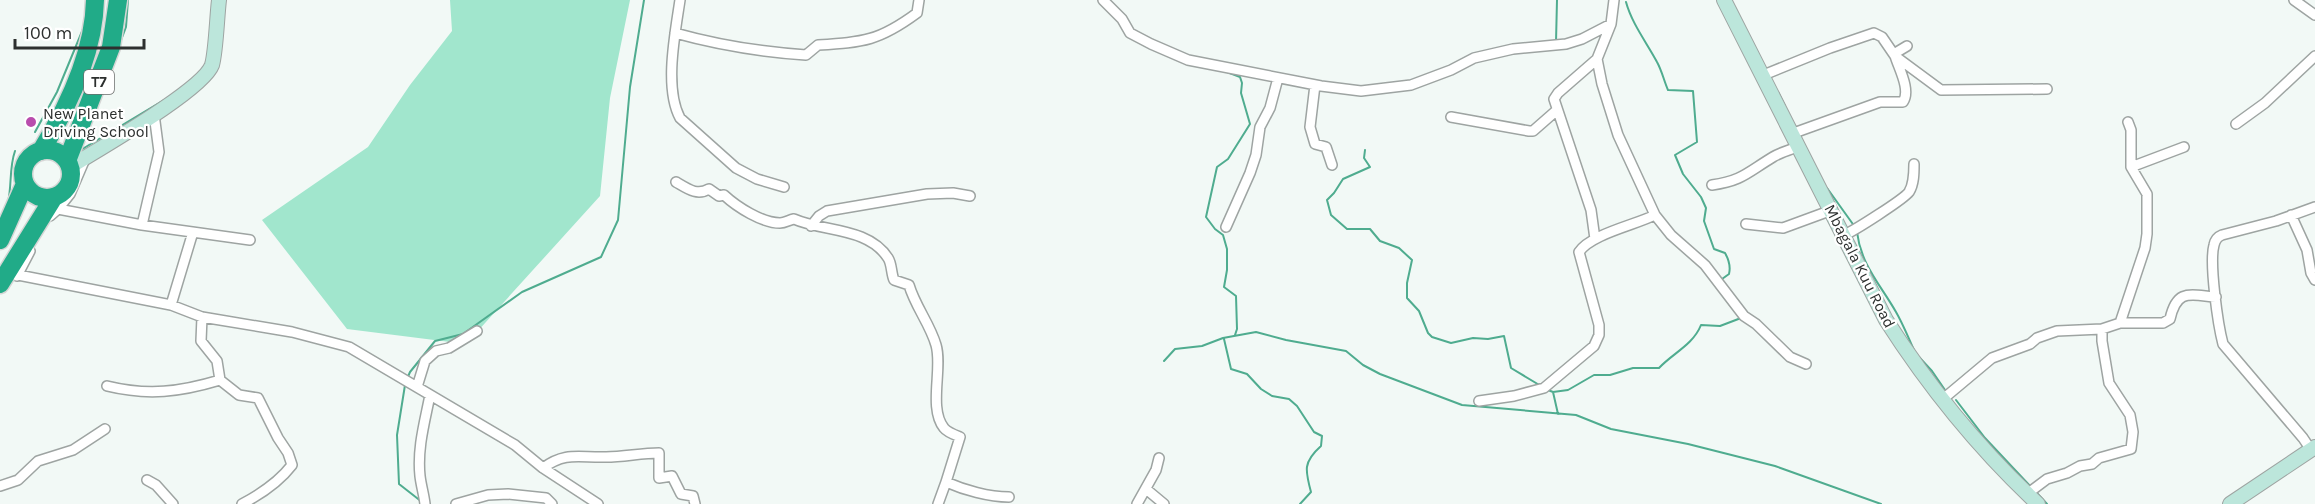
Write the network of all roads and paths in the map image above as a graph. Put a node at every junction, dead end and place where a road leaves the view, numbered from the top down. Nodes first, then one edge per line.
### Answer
1 (95, 0) edge
2 (118, 0) edge
3 (219, 0) edge
4 (680, 0) edge
5 (920, 0) edge
6 (1103, 0) edge
7 (1614, 0) edge
8 (1724, 0) edge
9 (2294, 0) edge
10 (2315, 15) edge
11 (1611, 24) junction
12 (675, 33) junction
13 (1907, 46) dead end
14 (1895, 56) junction
15 (2315, 57) edge
16 (1598, 59) junction
17 (1761, 76) junction
18 (1278, 78) junction
19 (1315, 85) junction
20 (2047, 89) dead end
21 (1557, 110) junction
22 (154, 114) junction
23 (1451, 117) dead end
24 (2128, 122) dead end
25 (2236, 124) dead end
26 (1791, 134) junction
27 (1799, 146) junction
28 (2184, 147) dead end
29 (41, 151) junction
30 (74, 162) junction
31 (1914, 164) dead end
32 (1332, 165) dead end
33 (2131, 167) junction
34 (676, 182) dead end
35 (25, 184) junction
36 (1712, 185) dead end
37 (784, 187) dead end
38 (970, 195) dead end
39 (56, 203) junction
40 (2315, 207) edge
41 (1832, 210) junction
42 (1655, 215) junction
43 (2291, 215) junction
44 (1746, 224) dead end
45 (142, 225) junction
46 (811, 226) junction
47 (1226, 227) dead end
48 (193, 232) junction
49 (1844, 235) junction
50 (1595, 239) junction
51 (0, 240) edge
52 (250, 240) dead end
53 (8, 278) edge
54 (2315, 280) edge
55 (2216, 297) junction
56 (171, 305) junction
57 (202, 316) junction
58 (2120, 323) junction
59 (2102, 329) junction
60 (477, 331) dead end
61 (1806, 364) dead end
62 (220, 380) junction
63 (414, 385) junction
64 (107, 386) dead end
65 (430, 394) junction
66 (1942, 399) junction
67 (1479, 401) dead end
68 (105, 429) dead end
69 (2313, 449) edge
70 (1159, 458) dead end
71 (543, 468) junction
72 (147, 480) dead end
73 (946, 482) junction
74 (0, 486) edge
75 (1146, 489) junction
76 (2027, 494) junction
77 (1009, 497) dead end
78 (173, 504) edge
79 (242, 504) edge
80 (426, 504) edge
81 (456, 504) edge
82 (552, 504) edge
83 (598, 504) edge
84 (694, 504) edge
85 (938, 504) edge
86 (1137, 504) edge
87 (1164, 504) edge
88 (2038, 504) edge
89 (2230, 504) edge

1 - 29 highway, T7
2 - 30 highway, T7
3 - 22 street
4 - 12 street
5 - 12 street
6 - 18 street
7 - 11 street
8 - 17 street, Mbagala Kuu Road
9 - 10 street
11 - 16 street
11 - 19 street
12 - 37 street
13 - 14 street
14 - 17 street
14 - 20 street
14 - 26 street
15 - 25 street
16 - 21 street
16 - 42 street
17 - 26 street, Mbagala Kuu Road
18 - 19 street
18 - 47 street
19 - 32 street
21 - 23 street
21 - 50 street
22 - 30 street
22 - 45 street
24 - 33 street
26 - 27 street, Mbagala Kuu Road
27 - 36 street
27 - 41 street, Mbagala Kuu Road
28 - 33 street
29 - 30 highway
29 - 35 highway, T7
30 - 39 highway, T7
31 - 49 street
33 - 58 street
34 - 46 street
35 - 39 highway
35 - 51 highway, T7
38 - 46 street
39 - 45 street
39 - 53 highway, T7
40 - 43 street
41 - 44 street
41 - 49 street, Mbagala Kuu Road
42 - 50 street
42 - 61 street
43 - 54 street
43 - 55 street
45 - 48 street
46 - 73 street
48 - 52 street
48 - 56 street
49 - 66 street, Mbagala Kuu Road
50 - 67 street
53 - 56 street
55 - 58 street
55 - 69 street
56 - 57 street
57 - 62 street
57 - 63 street
58 - 59 street
59 - 66 street
59 - 76 street
60 - 63 street
62 - 64 street
62 - 79 street
63 - 65 street
65 - 71 street
65 - 80 street
66 - 76 street, Mbagala Kuu Road
68 - 74 street
69 - 89 street
70 - 75 street
71 - 83 street
71 - 84 street
72 - 78 street
73 - 77 street
73 - 85 street
75 - 86 street
75 - 87 street
76 - 88 street, Mbagala Kuu Road
81 - 82 street

